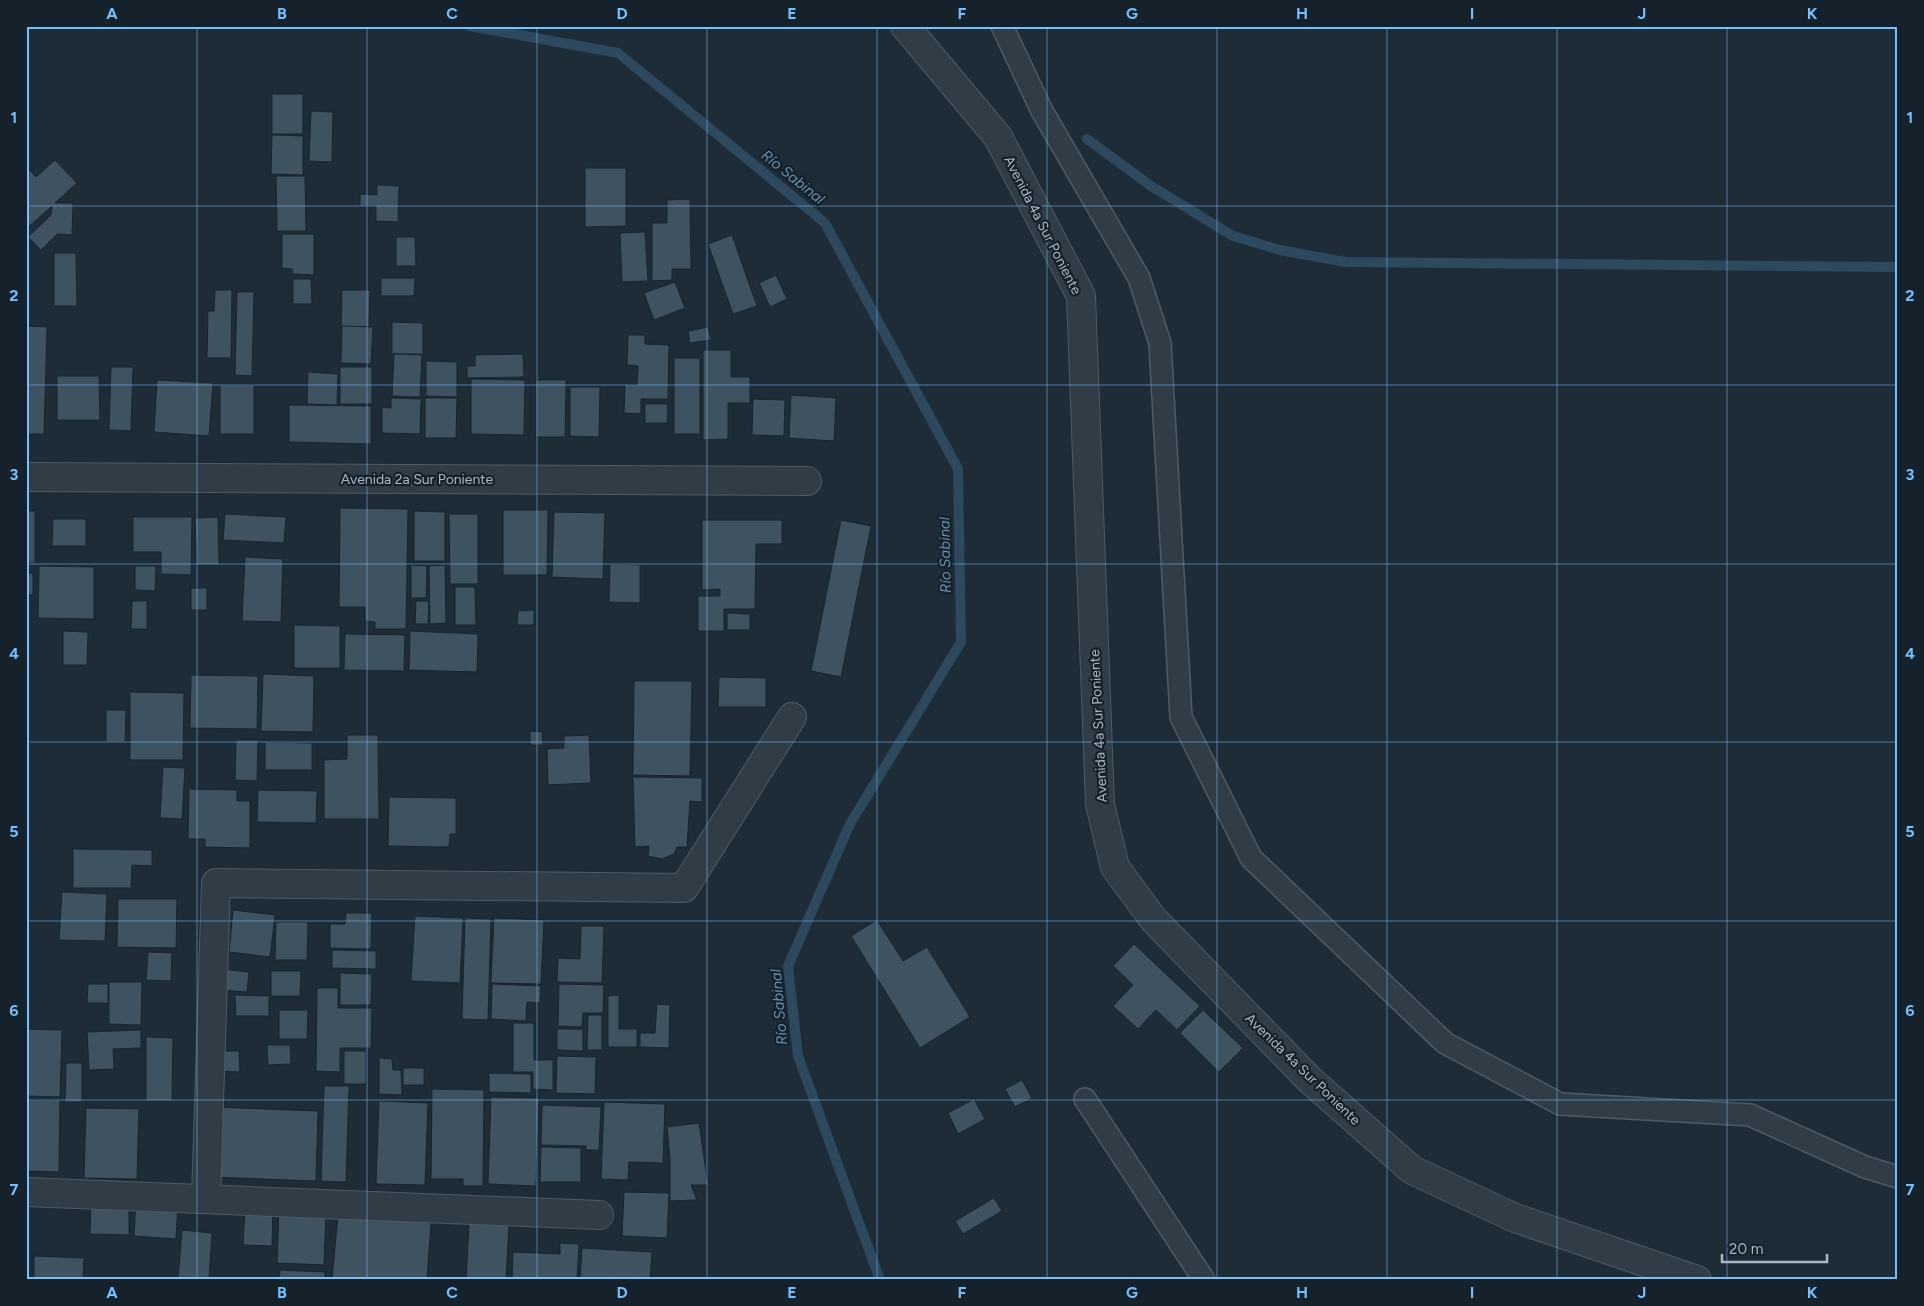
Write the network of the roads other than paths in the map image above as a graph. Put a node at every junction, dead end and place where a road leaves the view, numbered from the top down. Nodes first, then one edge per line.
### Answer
1 (905, 26) edge
2 (1002, 26) edge
3 (26, 478) edge
4 (807, 481) dead end
5 (792, 717) dead end
6 (1085, 1099) dead end
7 (1898, 1177) edge
8 (26, 1192) edge
9 (206, 1198) junction
10 (599, 1215) dead end
11 (1204, 1280) edge
12 (1697, 1280) edge

1 - 12 street, Avenida 4a Sur Poniente
2 - 7 lane
3 - 4 street, Avenida 2a Sur Poniente
5 - 9 street
6 - 11 lane
8 - 9 street
9 - 10 street

